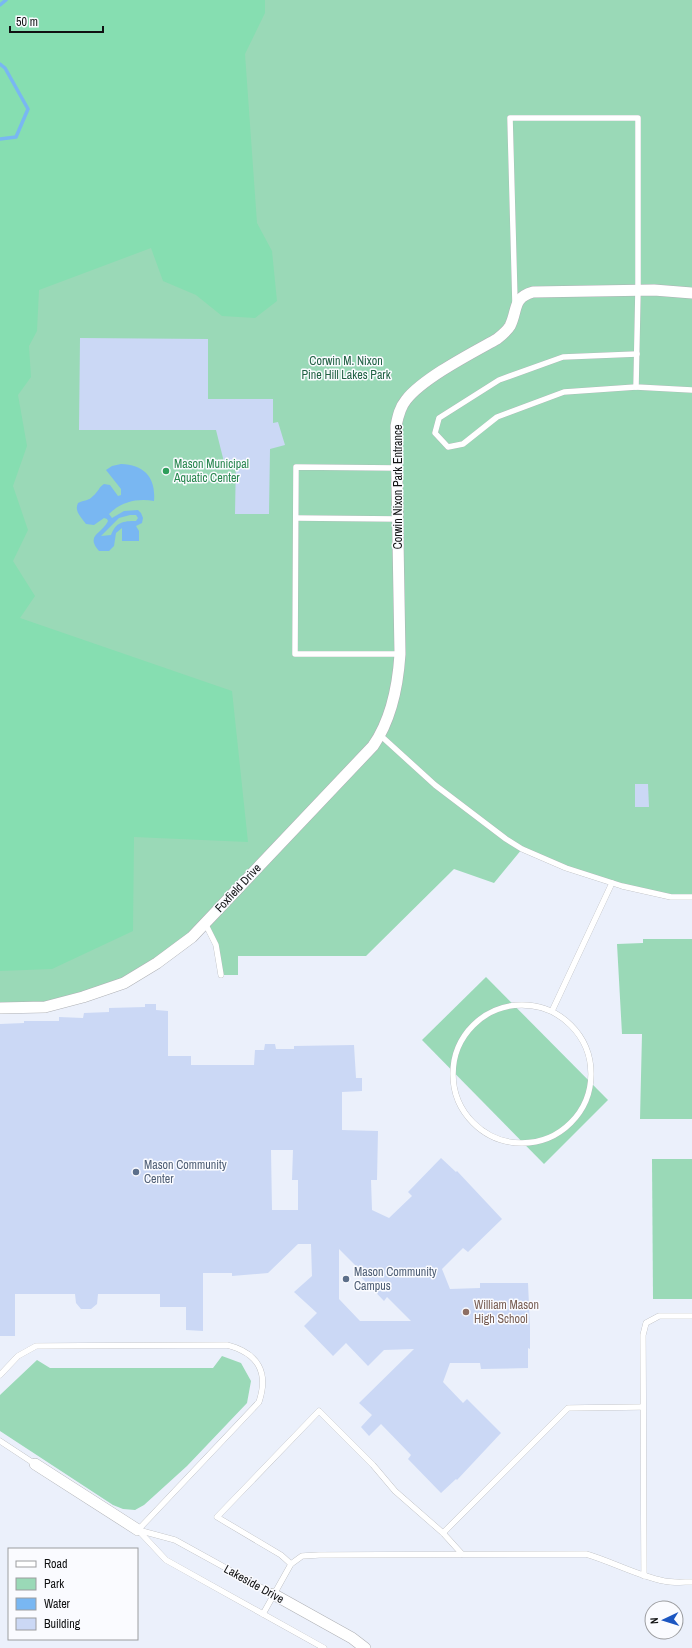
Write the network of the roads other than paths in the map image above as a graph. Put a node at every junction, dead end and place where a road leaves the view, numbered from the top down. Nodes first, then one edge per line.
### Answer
1 (638, 290) junction
2 (692, 293) edge
3 (515, 306) junction
4 (637, 354) junction
5 (636, 387) junction
6 (692, 390) edge
7 (396, 468) junction
8 (296, 518) junction
9 (397, 519) junction
10 (400, 654) junction
11 (399, 669) joint
12 (380, 736) junction
13 (612, 883) junction
14 (692, 897) edge
15 (205, 923) junction
16 (221, 975) dead end
17 (0, 1008) edge
18 (552, 1011) junction
19 (692, 1316) edge
20 (0, 1375) edge
21 (643, 1407) junction
22 (0, 1441) edge
23 (35, 1464) joint
24 (138, 1530) junction
25 (443, 1533) junction
26 (462, 1554) junction
27 (292, 1564) junction
28 (644, 1576) junction
29 (692, 1582) edge
30 (274, 1594) junction
31 (264, 1614) junction
32 (324, 1648) edge
33 (365, 1648) edge

1 - 2 street
1 - 3 street
1 - 3 lane
1 - 4 lane
3 - 7 street, Corwin Nixon Park Entrance
4 - 5 lane
4 - 5 lane
5 - 6 lane
7 - 8 lane
7 - 9 street, Corwin Nixon Park Entrance
8 - 9 lane
8 - 10 lane
9 - 10 street, Corwin Nixon Park Entrance
10 - 11 street, Corwin Nixon Park Entrance
11 - 12 street, Foxfield Drive
12 - 13 lane
12 - 15 street, Foxfield Drive
13 - 14 lane
13 - 18 lane
15 - 16 lane
15 - 17 street, Foxfield Drive
18 - 18 lane
19 - 21 lane
20 - 24 lane
21 - 25 lane
21 - 28 lane
22 - 23 lane, Lakeside Drive
23 - 24 street, Lakeside Drive
24 - 30 lane, Lakeside Drive
24 - 31 lane, Lakeside Drive
25 - 26 lane
25 - 27 lane
26 - 27 lane
26 - 28 lane
27 - 30 lane
28 - 29 lane
30 - 31 lane
30 - 33 street, Lakeside Drive
31 - 32 lane, Lakeside Drive

